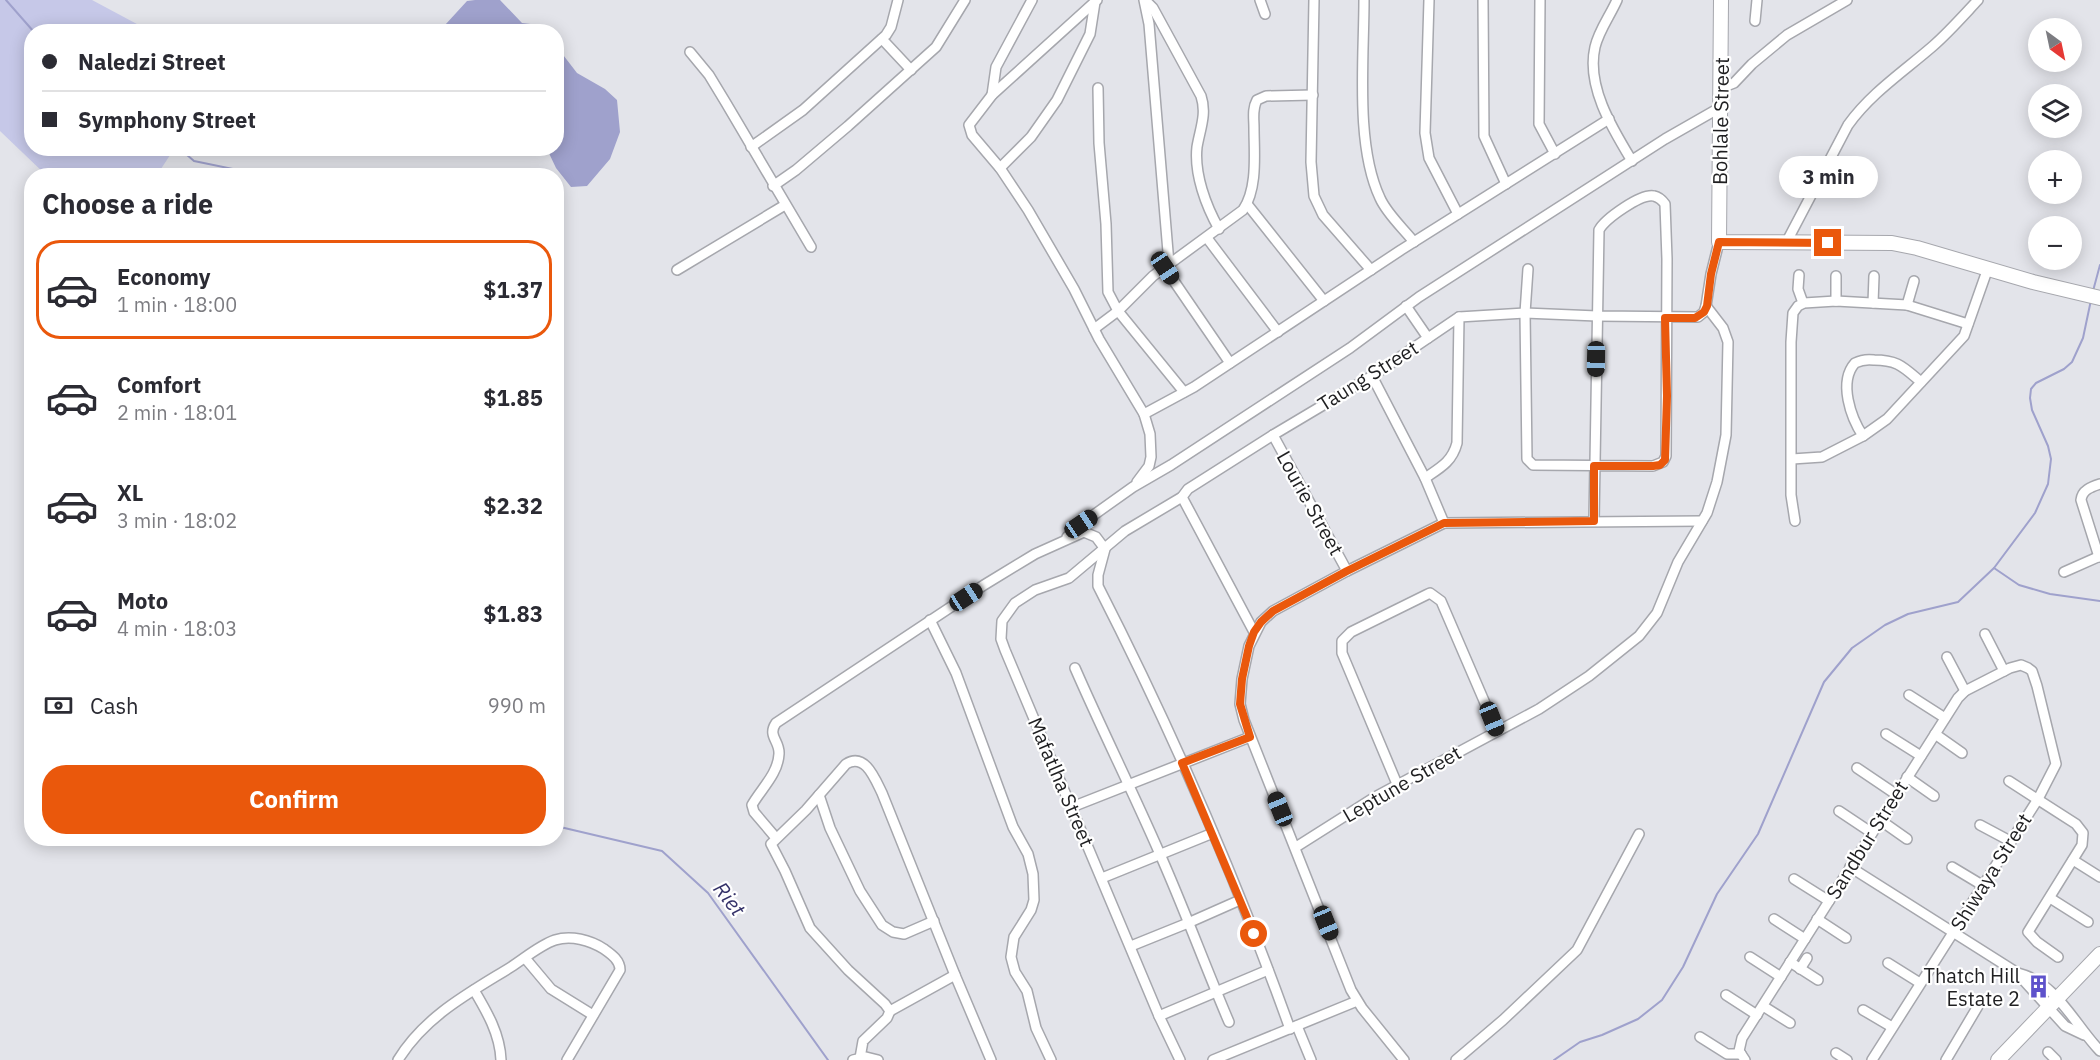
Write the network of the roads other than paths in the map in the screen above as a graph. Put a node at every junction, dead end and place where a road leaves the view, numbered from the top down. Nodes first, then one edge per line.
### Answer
1 (898, 0) edge
2 (965, 0) edge
3 (1032, 0) edge
4 (1145, 0) edge
5 (1260, 0) edge
6 (1314, 0) edge
7 (1364, 0) edge
8 (1429, 0) edge
9 (1483, 0) edge
10 (1540, 0) edge
11 (1617, 0) edge
12 (1721, 0) edge
13 (1757, 0) edge
14 (1847, 0) edge
15 (1978, 0) edge
16 (1096, 1) edge
17 (1265, 14) dead end
18 (1755, 21) dead end
19 (882, 39) junction
20 (690, 52) dead end
21 (911, 70) junction
22 (1098, 88) dead end
23 (1721, 88) junction
24 (992, 95) junction
25 (1313, 95) junction
26 (1721, 107) junction
27 (1609, 119) junction
28 (751, 147) junction
29 (1555, 154) junction
30 (1632, 160) junction
31 (1000, 168) junction
32 (1506, 184) junction
33 (773, 186) junction
34 (1247, 204) junction
35 (785, 205) junction
36 (1458, 214) junction
37 (1219, 229) junction
38 (1207, 238) junction
39 (1413, 242) junction
40 (1719, 242) junction
41 (1786, 243) junction
42 (811, 247) dead end
43 (1167, 266) junction
44 (1988, 268) junction
45 (1528, 269) dead end
46 (677, 270) dead end
47 (1371, 270) junction
48 (1799, 275) dead end
49 (1836, 276) dead end
50 (1874, 276) dead end
51 (1914, 281) dead end
52 (2098, 297) edge
53 (1324, 301) junction
54 (1836, 301) junction
55 (1803, 303) junction
56 (1873, 303) junction
57 (1907, 305) junction
58 (1406, 306) junction
59 (1707, 306) junction
60 (1118, 311) junction
61 (1525, 313) junction
62 (1459, 316) junction
63 (1597, 316) junction
64 (1665, 318) junction
65 (1968, 324) junction
66 (1094, 328) junction
67 (1278, 332) junction
68 (1428, 338) junction
69 (1230, 363) junction
70 (1372, 376) junction
71 (1921, 382) junction
72 (1184, 393) junction
73 (1144, 414) junction
74 (1273, 435) junction
75 (1863, 436) junction
76 (1792, 459) junction
77 (1594, 466) junction
78 (1425, 478) junction
79 (2100, 484) edge
80 (1133, 487) junction
81 (1182, 497) junction
82 (1594, 521) junction
83 (1702, 521) junction
84 (1795, 521) dead end
85 (1444, 523) junction
86 (1065, 539) junction
87 (1105, 549) junction
88 (2100, 556) edge
89 (1347, 571) junction
90 (2064, 572) dead end
91 (930, 620) junction
92 (1254, 632) junction
93 (1985, 634) dead end
94 (1947, 657) dead end
95 (1075, 668) dead end
96 (2004, 671) junction
97 (2032, 671) joint
98 (1965, 691) junction
99 (1909, 695) dead end
100 (1945, 718) junction
101 (1497, 731) junction
102 (1886, 734) dead end
103 (1935, 734) junction
104 (1250, 737) junction
105 (1962, 753) dead end
106 (1921, 756) junction
107 (1182, 763) junction
108 (1857, 768) dead end
109 (1907, 777) junction
110 (2009, 781) dead end
111 (1128, 784) junction
112 (1397, 784) junction
113 (819, 795) junction
114 (1896, 795) junction
115 (1934, 796) dead end
116 (2038, 799) junction
117 (1072, 807) junction
118 (1839, 811) dead end
119 (1880, 820) junction
120 (1980, 825) dead end
121 (1872, 832) junction
122 (1213, 833) junction
123 (1639, 834) dead end
124 (776, 838) junction
125 (1907, 839) dead end
126 (2010, 841) junction
127 (1296, 848) junction
128 (1160, 854) junction
129 (2073, 860) junction
130 (1850, 867) junction
131 (1952, 867) dead end
132 (1102, 878) junction
133 (2100, 878) edge
134 (1794, 879) dead end
135 (1982, 885) junction
136 (2050, 898) junction
137 (1240, 900) junction
138 (1829, 901) junction
139 (1774, 919) dead end
140 (1817, 919) junction
141 (934, 921) junction
142 (2088, 922) dead end
143 (1188, 923) junction
144 (1953, 931) junction
145 (1846, 938) dead end
146 (1805, 939) junction
147 (1131, 946) junction
148 (2100, 954) edge
149 (1750, 957) dead end
150 (2058, 957) dead end
151 (525, 958) junction
152 (1807, 958) dead end
153 (1790, 962) junction
154 (1888, 963) dead end
155 (1800, 969) junction
156 (1268, 970) junction
157 (955, 975) junction
158 (1781, 977) junction
159 (1818, 980) dead end
160 (1920, 983) junction
161 (474, 990) junction
162 (1216, 992) junction
163 (1726, 996) dead end
164 (1357, 1001) junction
165 (2052, 1003) junction
166 (1763, 1006) junction
167 (1978, 1006) dead end
168 (1863, 1010) dead end
169 (890, 1011) junction
170 (593, 1015) junction
171 (1757, 1015) junction
172 (1159, 1016) junction
173 (1229, 1022) dead end
174 (1790, 1023) dead end
175 (1893, 1027) junction
176 (1293, 1028) junction
177 (1700, 1037) dead end
178 (1241, 1049) junction
179 (2100, 1051) edge
180 (2048, 1052) dead end
181 (1836, 1053) dead end
182 (2100, 1056) edge
183 (1743, 1057) edge
184 (1877, 1058) edge
185 (856, 1059) edge
186 (398, 1060) edge
187 (501, 1060) edge
188 (567, 1060) edge
189 (878, 1060) edge
190 (991, 1060) edge
191 (1051, 1060) edge
192 (1180, 1060) edge
193 (1213, 1060) edge
194 (1245, 1060) edge
195 (1311, 1060) edge
196 (1404, 1060) edge
197 (1456, 1060) edge
198 (1847, 1060) edge
199 (1946, 1060) edge
200 (1998, 1060) edge
201 (2056, 1060) edge
202 (2096, 1060) edge

1 - 19 street
2 - 21 street
3 - 24 street
4 - 37 street
4 - 43 street
5 - 17 street
6 - 25 street
7 - 39 street
8 - 36 street
9 - 32 street
10 - 29 street
11 - 27 street
12 - 23 street, Bohlale Street
13 - 18 street
14 - 23 street
15 - 41 street
16 - 24 street
16 - 31 street
19 - 21 street
19 - 28 street
20 - 28 street
21 - 33 street
22 - 60 street
23 - 26 street, Bohlale Street
24 - 31 street
25 - 34 street
25 - 47 street
26 - 30 street
26 - 40 street, Bohlale Street
27 - 29 street
27 - 30 street
28 - 33 street
29 - 32 street
30 - 58 street
31 - 66 street
32 - 36 street
33 - 35 street
34 - 37 street
34 - 53 street
35 - 42 street
35 - 46 street
36 - 39 street
37 - 38 street
38 - 43 street
38 - 67 street
39 - 47 street
40 - 41 street
40 - 59 street
41 - 44 street
43 - 60 street
43 - 69 street
44 - 52 street
44 - 65 street
45 - 61 street
47 - 53 street
48 - 55 street
49 - 54 street
50 - 56 street
51 - 57 street
53 - 67 street
54 - 55 street
54 - 56 street
55 - 76 street
56 - 57 street
57 - 65 street
58 - 68 street
58 - 80 street
59 - 64 street
59 - 83 street, Leptune Street
60 - 66 street
60 - 72 street
61 - 62 street
61 - 63 street
61 - 77 street
62 - 68 street, Taung Street
62 - 78 street
63 - 64 street
63 - 64 street
63 - 77 street
64 - 77 street
65 - 71 street
66 - 73 street
67 - 69 street
68 - 70 street, Taung Street
69 - 72 street
70 - 74 street, Taung Street
70 - 78 street
71 - 75 street
71 - 75 street
72 - 73 street
73 - 80 street
74 - 81 street, Taung Street
74 - 89 street, Lourie Street
75 - 76 street
76 - 84 street
77 - 82 street
78 - 85 street
79 - 88 street
80 - 86 street
81 - 87 street, Taung Street
81 - 92 street
82 - 83 street
82 - 85 street
83 - 101 street, Leptune Street
85 - 89 street
86 - 87 street
86 - 91 street
87 - 107 street
87 - 117 street, Mafatlha Street
88 - 90 street
89 - 92 street
91 - 124 street
91 - 191 street
92 - 104 street
93 - 96 street
94 - 98 street
95 - 111 street
96 - 97 street, Sandbur Street
96 - 98 street, Sandbur Street
97 - 116 street, Shiwaya Street
98 - 100 street, Sandbur Street
99 - 100 street
100 - 103 street, Sandbur Street
101 - 112 street, Leptune Street
101 - 112 street
102 - 106 street
103 - 105 street
103 - 106 street, Sandbur Street
104 - 107 street
104 - 127 street
106 - 109 street, Sandbur Street
107 - 111 street
107 - 122 street
108 - 114 street
109 - 114 street, Sandbur Street
109 - 115 street
110 - 116 street
111 - 117 street
111 - 128 street
112 - 127 street, Leptune Street
113 - 124 street
113 - 141 street
113 - 141 street
114 - 119 street, Sandbur Street
116 - 126 street, Shiwaya Street
116 - 129 street
117 - 132 street, Mafatlha Street
118 - 121 street
119 - 121 street, Sandbur Street
119 - 125 street
120 - 126 street
121 - 130 street, Sandbur Street
122 - 128 street
122 - 137 street
123 - 197 street
124 - 169 street
126 - 135 street, Shiwaya Street
127 - 164 street
128 - 132 street
128 - 143 street
129 - 133 street
129 - 136 street
130 - 138 street, Sandbur Street
130 - 144 street
131 - 135 street
132 - 147 street, Mafatlha Street
134 - 138 street
135 - 144 street, Shiwaya Street
136 - 142 street
136 - 150 street
137 - 143 street
137 - 156 street
138 - 140 street, Sandbur Street
139 - 146 street
140 - 145 street
140 - 146 street, Sandbur Street
141 - 157 street
143 - 147 street
143 - 162 street
144 - 160 street, Shiwaya Street
144 - 165 street
146 - 153 street, Sandbur Street
147 - 172 street, Mafatlha Street
148 - 165 street
149 - 158 street
151 - 161 street
151 - 170 street
151 - 170 street
152 - 155 street
153 - 155 street
153 - 158 street, Sandbur Street
154 - 160 street
155 - 159 street
156 - 162 street
156 - 176 street
157 - 169 street
157 - 190 street
158 - 166 street, Sandbur Street
160 - 175 street, Shiwaya Street
161 - 186 street
161 - 187 street
162 - 172 street
162 - 173 street
163 - 171 street
164 - 176 street
164 - 196 street
165 - 179 street
165 - 200 street
166 - 171 street, Sandbur Street
166 - 174 street
167 - 199 street
168 - 175 street
169 - 185 street
170 - 188 street
171 - 183 street, Sandbur Street
172 - 192 street, Mafatlha Street
175 - 184 street, Shiwaya Street
176 - 178 street
176 - 195 street
177 - 183 street
178 - 193 street
178 - 194 street
180 - 201 street
181 - 198 street
182 - 202 street
185 - 189 street

